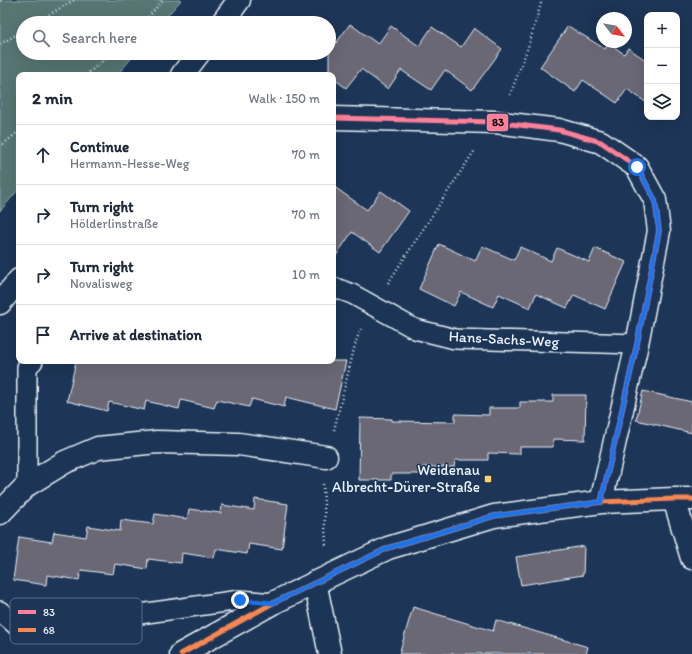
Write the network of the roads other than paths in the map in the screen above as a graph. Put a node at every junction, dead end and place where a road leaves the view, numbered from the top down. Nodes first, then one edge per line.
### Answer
1 (239, 0) edge
2 (227, 16) edge
3 (194, 60) edge
4 (184, 72) edge
5 (336, 118) edge
6 (16, 284) edge
7 (336, 288) edge
8 (0, 303) edge
9 (637, 344) junction
10 (30, 364) edge
11 (326, 457) dead end
12 (27, 485) junction
13 (683, 499) edge
14 (601, 502) junction
15 (0, 513) edge
16 (692, 558) edge
17 (315, 582) junction
18 (273, 603) junction
19 (0, 611) edge
20 (142, 614) edge
21 (10, 619) edge
22 (181, 654) edge
23 (330, 654) edge

1 - 2 street
3 - 4 street
5 - 9 street
6 - 8 street
7 - 9 lane, Hans-Sachs-Weg
9 - 14 street
10 - 12 lane
11 - 12 street
12 - 15 street
13 - 14 street
13 - 16 street
14 - 17 street
17 - 18 street
17 - 23 street
18 - 20 lane
18 - 22 street
19 - 21 lane

